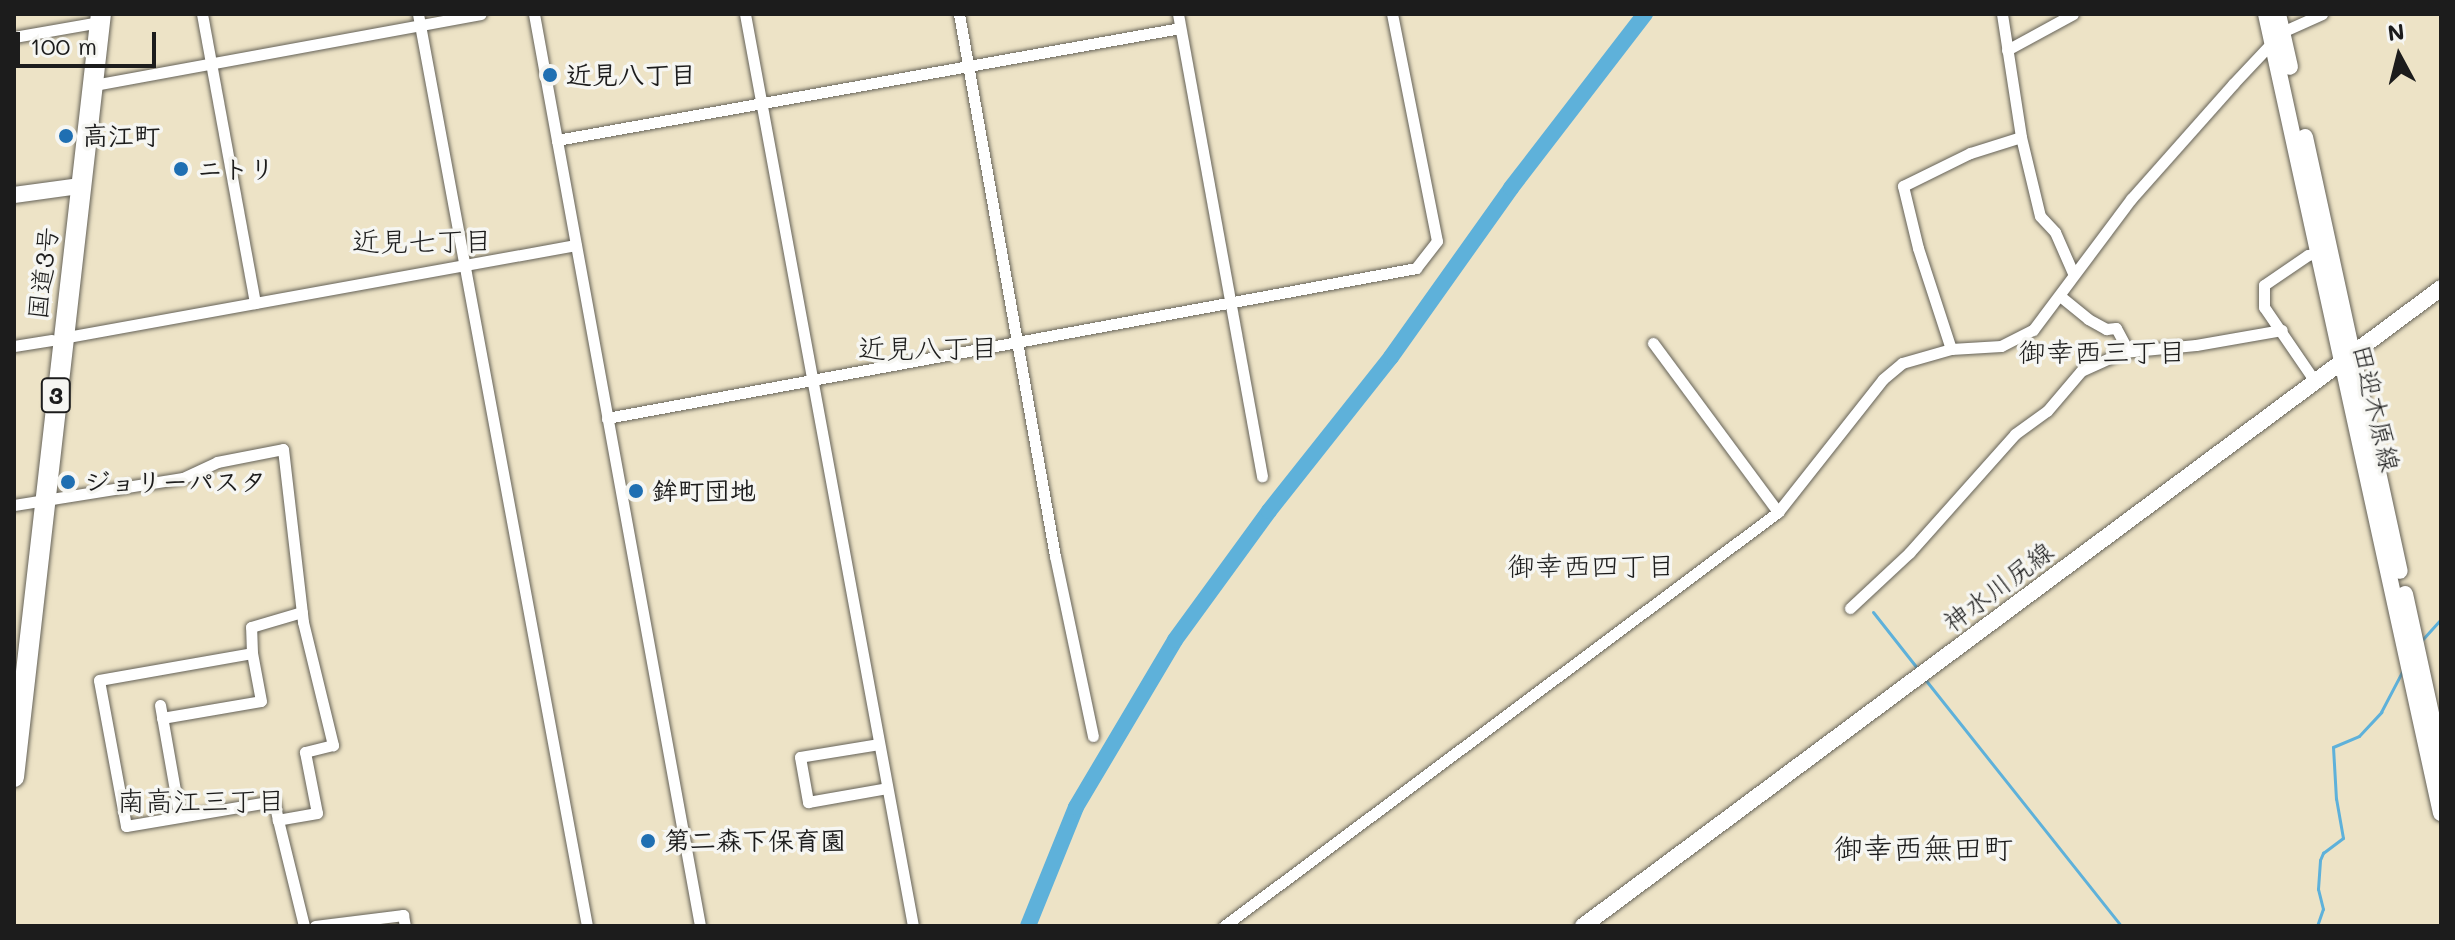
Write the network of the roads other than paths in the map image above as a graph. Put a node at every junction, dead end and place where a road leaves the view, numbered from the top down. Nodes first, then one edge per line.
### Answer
1 (202, 14) edge
2 (481, 14) edge
3 (534, 14) edge
4 (745, 14) edge
5 (959, 14) edge
6 (1178, 14) edge
7 (1392, 14) edge
8 (2002, 14) edge
9 (2073, 14) edge
10 (2266, 14) edge
11 (2278, 14) edge
12 (2322, 14) edge
13 (95, 19) edge
14 (419, 20) edge
15 (1180, 28) junction
16 (14, 37) edge
17 (2277, 37) junction
18 (2007, 50) junction
19 (211, 63) junction
20 (968, 66) junction
21 (94, 85) junction
22 (762, 103) junction
23 (2021, 137) junction
24 (557, 140) junction
25 (74, 185) junction
26 (14, 195) edge
27 (576, 245) junction
28 (2317, 253) junction
29 (462, 266) junction
30 (2073, 273) junction
31 (2441, 288) edge
32 (2060, 296) junction
33 (255, 303) junction
34 (1229, 303) junction
35 (2282, 330) junction
36 (57, 339) junction
37 (1017, 342) junction
38 (1653, 343) dead end
39 (14, 346) edge
40 (1951, 349) junction
41 (2128, 351) junction
42 (2346, 356) junction
43 (812, 380) junction
44 (2314, 380) junction
45 (607, 418) junction
46 (1262, 476) dead end
47 (31, 502) edge
48 (1778, 512) junction
49 (1850, 608) dead end
50 (302, 612) junction
51 (252, 653) junction
52 (14, 680) edge
53 (160, 705) dead end
54 (2425, 712) junction
55 (162, 718) junction
56 (1093, 736) dead end
57 (879, 744) junction
58 (2441, 759) edge
59 (14, 777) edge
60 (887, 788) junction
61 (178, 807) dead end
62 (2441, 813) edge
63 (278, 820) junction
64 (304, 926) edge
65 (315, 926) edge
66 (405, 926) edge
67 (587, 926) edge
68 (700, 926) edge
69 (913, 926) edge
70 (1224, 926) edge
71 (1583, 926) edge

1 - 19 street
2 - 14 street
3 - 24 street
4 - 22 street
5 - 20 street
6 - 15 street
7 - 34 street
8 - 18 street
9 - 18 street
10 - 17 main road, 田迎木原線
11 - 17 main road, 田迎木原線
12 - 17 street
13 - 16 street
13 - 21 highway, 国道3号 / 3
13 - 25 highway, 国道3号 / 3
14 - 19 street
14 - 29 street
15 - 20 street
15 - 34 street
17 - 28 main road, 田迎木原線
17 - 30 street
17 - 42 main road, 田迎木原線
18 - 23 street
19 - 21 street
19 - 33 street
20 - 22 street
20 - 37 street
21 - 25 highway, 国道3号 / 3
22 - 24 street
22 - 43 street
23 - 30 street
23 - 40 street
24 - 27 street
25 - 26 main road
25 - 36 highway, 国道3号 / 3
27 - 29 street
27 - 45 street
28 - 35 street
28 - 42 main road, 田迎木原線
29 - 33 street
29 - 67 street
30 - 32 street
31 - 42 main road, 神水川尻線
32 - 40 street
32 - 41 street
33 - 36 street
34 - 37 street
34 - 46 street
35 - 41 street
35 - 44 street
36 - 39 street
36 - 47 highway, 国道3号 / 3
37 - 43 street
37 - 56 street
38 - 48 street
40 - 48 street
41 - 49 street
42 - 44 main road, 神水川尻線
42 - 54 main road, 田迎木原線
43 - 45 street
43 - 57 street
44 - 71 main road, 神水川尻線
45 - 68 street
47 - 50 street
47 - 52 highway, 国道3号 / 3
47 - 59 highway, 国道3号 / 3
48 - 70 street
50 - 51 street
50 - 63 street
51 - 55 street
51 - 63 street
53 - 55 street
54 - 58 main road, 田迎木原線
54 - 62 main road, 田迎木原線
55 - 61 street
57 - 60 street
57 - 60 street
60 - 69 street
63 - 64 street
65 - 66 street

